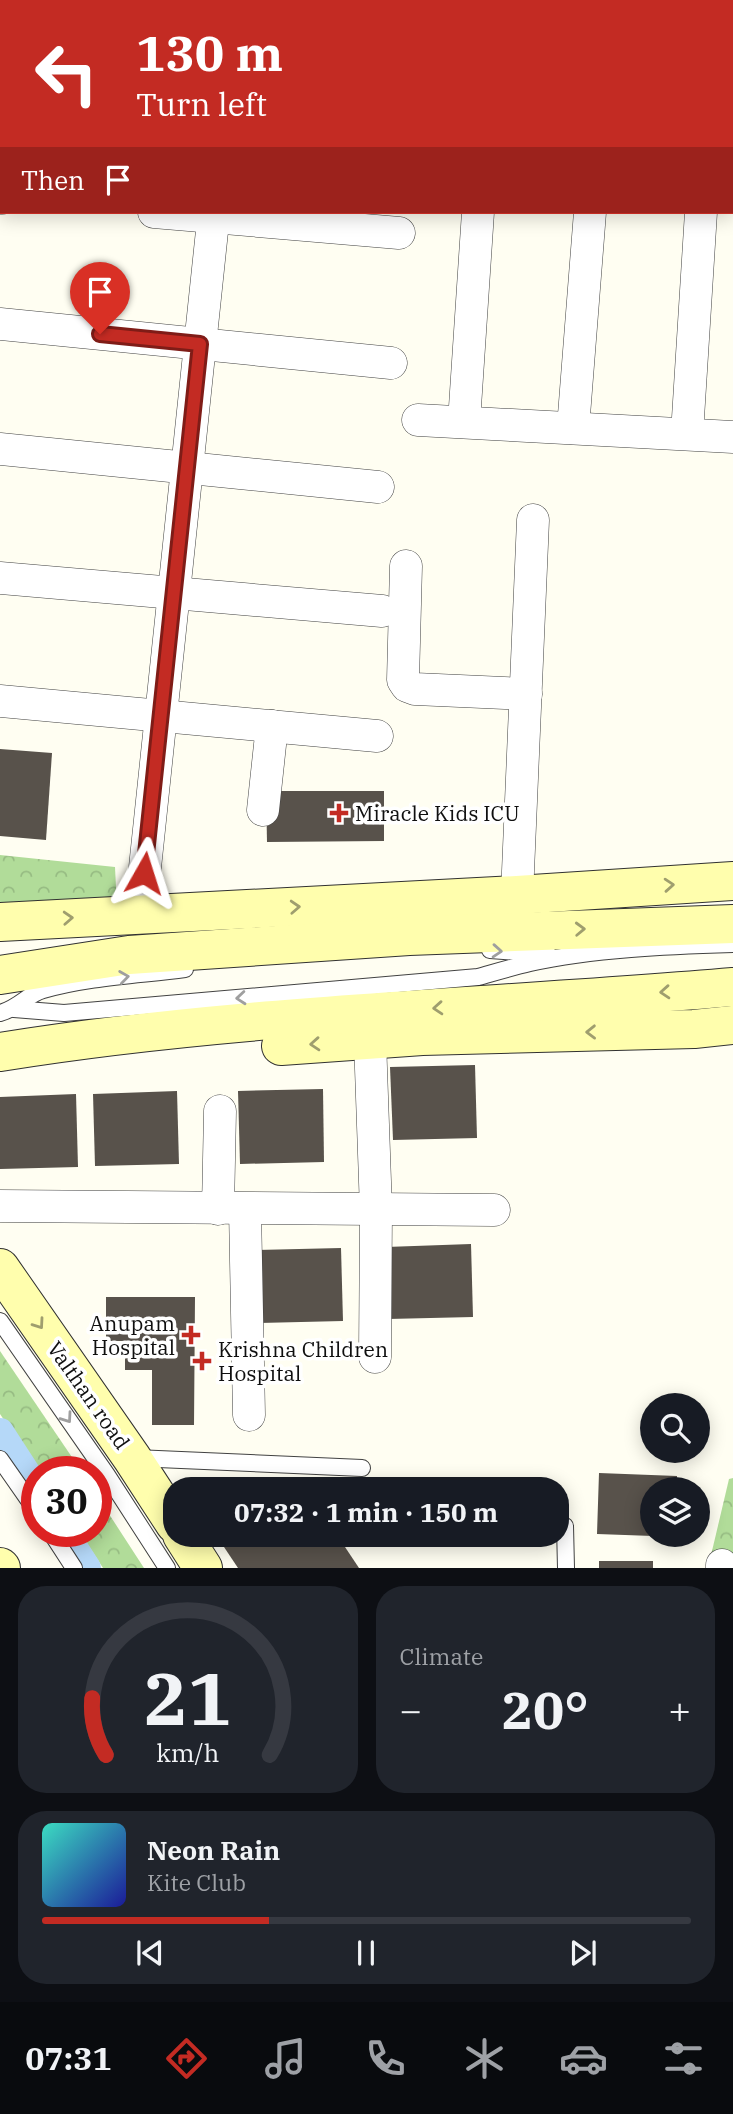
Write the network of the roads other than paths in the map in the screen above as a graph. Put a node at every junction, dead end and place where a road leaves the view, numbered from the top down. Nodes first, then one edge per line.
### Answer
1 (214, 214) edge
2 (478, 214) edge
3 (590, 214) edge
4 (701, 214) edge
5 (399, 233) dead end
6 (0, 324) edge
7 (200, 344) junction
8 (391, 363) dead end
9 (418, 420) dead end
10 (464, 422) junction
11 (573, 428) junction
12 (687, 434) junction
13 (733, 437) edge
14 (0, 449) edge
15 (187, 468) junction
16 (378, 487) dead end
17 (533, 520) dead end
18 (406, 566) dead end
19 (0, 578) edge
20 (174, 593) junction
21 (382, 611) dead end
22 (526, 694) junction
23 (0, 701) edge
24 (161, 716) junction
25 (272, 726) junction
26 (377, 736) dead end
27 (263, 810) dead end
28 (733, 881) edge
29 (517, 895) junction
30 (140, 915) junction
31 (0, 922) edge
32 (733, 924) edge
33 (733, 944) edge
34 (575, 956) junction
35 (283, 961) dead end
36 (200, 968) dead end
37 (733, 987) edge
38 (5, 999) edge
39 (733, 1026) edge
40 (370, 1040) junction
41 (0, 1052) edge
42 (0, 1076) edge
43 (220, 1111) dead end
44 (0, 1206) edge
45 (232, 1209) junction
46 (376, 1210) junction
47 (494, 1210) dead end
48 (0, 1268) edge
49 (0, 1321) edge
50 (375, 1357) dead end
51 (249, 1415) dead end
52 (132, 1458) junction
53 (0, 1459) edge
54 (362, 1468) dead end
55 (21, 1489) edge
56 (163, 1506) edge
57 (60, 1547) edge
58 (190, 1547) edge
59 (566, 1547) edge
60 (74, 1568) edge
61 (167, 1568) edge
62 (203, 1568) edge
63 (566, 1568) edge

1 - 5 street
1 - 7 street
2 - 10 street
3 - 11 street
4 - 12 street
6 - 7 street
7 - 8 street
7 - 15 street
9 - 10 street
10 - 11 street
11 - 12 street
12 - 13 street
14 - 15 street
15 - 16 street
15 - 20 street
17 - 22 street
18 - 22 street
19 - 20 street
20 - 21 street
20 - 24 street
22 - 29 street
23 - 24 street
24 - 25 street
24 - 30 street
25 - 26 street
25 - 27 street
29 -> 28 main road
30 -> 29 main road
31 -> 30 main road
38 -> 32 main road
33 - 34 lane
35 -> 34 lane
34 -> 38 lane
38 -> 36 lane
37 -> 41 main road
39 -> 40 main road
40 -> 42 main road
40 - 46 street
43 - 45 street
44 - 45 street
45 - 46 street
45 - 51 street
46 - 47 street
46 - 50 street
48 -> 52 main road, Valthan road
49 -> 61 lane
52 - 54 lane
52 - 56 main road, Valthan road
53 - 55 lane
57 - 60 lane
58 - 62 main road
59 - 63 lane

